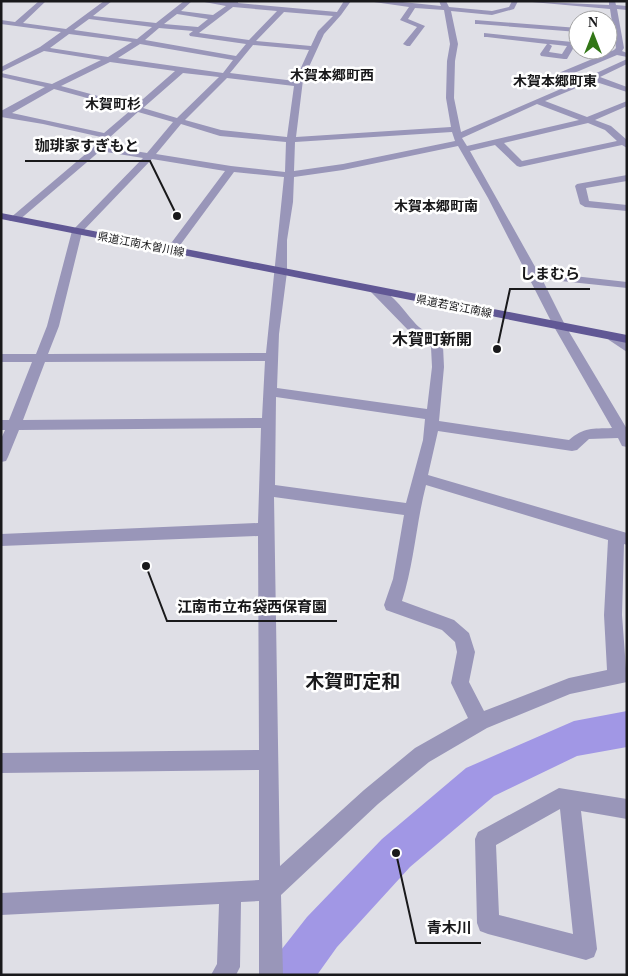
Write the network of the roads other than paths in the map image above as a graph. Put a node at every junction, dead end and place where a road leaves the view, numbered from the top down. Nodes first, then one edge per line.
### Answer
1 (43, 1) edge
2 (189, 1) edge
3 (202, 1) edge
4 (348, 1) edge
5 (370, 1) edge
6 (515, 1) edge
7 (524, 1) edge
8 (234, 3) edge
9 (612, 4) edge
10 (109, 5) edge
11 (280, 6) edge
12 (413, 6) junction
13 (627, 8) edge
14 (176, 12) junction
15 (449, 13) edge
16 (340, 14) junction
17 (88, 17) junction
18 (216, 18) junction
19 (466, 20) dead end
20 (1, 22) edge
21 (17, 24) junction
22 (159, 26) junction
23 (200, 29) junction
24 (568, 29) edge
25 (68, 31) junction
26 (618, 33) joint
27 (627, 34) edge
28 (487, 35) dead end
29 (141, 41) junction
30 (250, 43) junction
31 (568, 43) edge
32 (407, 44) dead end
33 (548, 46) dead end
34 (313, 48) junction
35 (43, 49) junction
36 (618, 51) edge
37 (568, 52) edge
38 (110, 59) junction
39 (238, 59) junction
40 (597, 60) edge
41 (627, 61) edge
42 (1, 70) edge
43 (181, 70) junction
44 (573, 70) junction
45 (1, 75) edge
46 (225, 75) junction
47 (592, 78) junction
48 (552, 83) dead end
49 (299, 84) junction
50 (52, 87) junction
51 (627, 90) edge
52 (537, 101) junction
53 (627, 103) edge
54 (137, 110) junction
55 (2, 115) edge
56 (179, 121) junction
57 (586, 122) junction
58 (608, 128) junction
59 (627, 128) edge
60 (106, 136) junction
61 (291, 140) junction
62 (458, 140) junction
63 (496, 141) junction
64 (625, 143) edge
65 (98, 148) junction
66 (148, 157) junction
67 (231, 168) junction
68 (289, 175) junction
69 (627, 178) edge
70 (627, 208) edge
71 (1, 216) edge
72 (14, 219) junction
73 (77, 231) junction
74 (171, 250) junction
75 (281, 272) junction
76 (534, 275) junction
77 (627, 285) edge
78 (376, 291) junction
79 (558, 325) junction
80 (614, 336) junction
81 (627, 339) edge
82 (627, 348) edge
83 (271, 357) junction
84 (1, 358) edge
85 (41, 358) junction
86 (269, 391) junction
87 (432, 420) junction
88 (268, 423) junction
89 (8, 425) edge
90 (624, 437) edge
91 (1, 457) edge
92 (421, 478) junction
93 (267, 490) junction
94 (412, 510) junction
95 (266, 529) junction
96 (621, 538) edge
97 (1, 540) edge
98 (622, 675) edge
99 (480, 722) junction
100 (268, 760) junction
101 (1, 764) edge
102 (568, 799) junction
103 (627, 809) edge
104 (270, 890) junction
105 (230, 892) junction
106 (1, 904) edge
107 (271, 966) edge
108 (223, 975) edge

1 - 21 street
2 - 14 street
3 - 8 street
4 - 16 street
5 - 12 street
6 - 15 street
7 - 9 street
8 - 11 street
8 - 18 street
9 - 13 street
10 - 17 street
11 - 16 street
11 - 30 street
12 - 15 street
12 - 32 street
14 - 18 street
14 - 22 street
15 - 62 street
16 - 34 street
17 - 22 street
17 - 25 street
18 - 23 street
19 - 24 street
20 - 21 street
21 - 25 street
22 - 23 street
22 - 29 street
23 - 30 street
25 - 29 street
25 - 35 street
26 - 27 street
26 - 36 street
28 - 31 street
29 - 38 street
29 - 39 street
30 - 34 street
30 - 39 street
33 - 37 street
34 - 49 street
35 - 38 street
35 - 42 street
38 - 43 street
38 - 50 street
39 - 46 street
40 - 44 street
41 - 47 street
43 - 46 street
43 - 54 street
44 - 47 street
44 - 48 street
45 - 50 street
46 - 49 street
46 - 56 street
47 - 51 street
47 - 52 street
49 - 61 street
50 - 54 street
50 - 55 street
52 - 57 street
52 - 62 street
53 - 57 street
54 - 56 street
54 - 60 street
55 - 60 street
56 - 61 street
56 - 66 street
57 - 58 street
57 - 63 street
58 - 59 street
58 - 64 street
60 - 65 street
61 - 62 street
61 - 68 street
62 - 63 street
62 - 68 street
62 - 76 street
63 - 64 street
65 - 66 street
65 - 72 street
66 - 67 street
66 - 73 street
67 - 68 street
67 - 74 street
68 - 75 street
69 - 70 street
71 - 72 main road, 県道江南木曽川線
72 - 73 main road, 県道江南木曽川線
73 - 74 main road, 県道江南木曽川線
73 - 85 street
74 - 75 main road, 県道江南木曽川線
75 - 78 main road, 県道若宮江南線
75 - 83 street
76 - 77 street
76 - 79 street
78 - 79 main road, 県道若宮江南線
78 - 87 street
79 - 80 main road, 県道若宮江南線
79 - 90 street
80 - 81 main road, 県道若宮江南線
80 - 82 street
83 - 85 street
83 - 86 street
84 - 85 street
85 - 89 street
86 - 87 street
86 - 88 street
87 - 90 street
87 - 92 street
88 - 89 street
88 - 93 street
89 - 91 street
92 - 94 street
92 - 96 street
93 - 94 street
93 - 95 street
94 - 99 street
95 - 97 street
95 - 100 street
96 - 98 street
98 - 99 street
99 - 104 street
100 - 101 street
100 - 104 street
102 - 102 street
102 - 103 street
104 - 105 street
104 - 107 street
105 - 106 street
105 - 108 street

